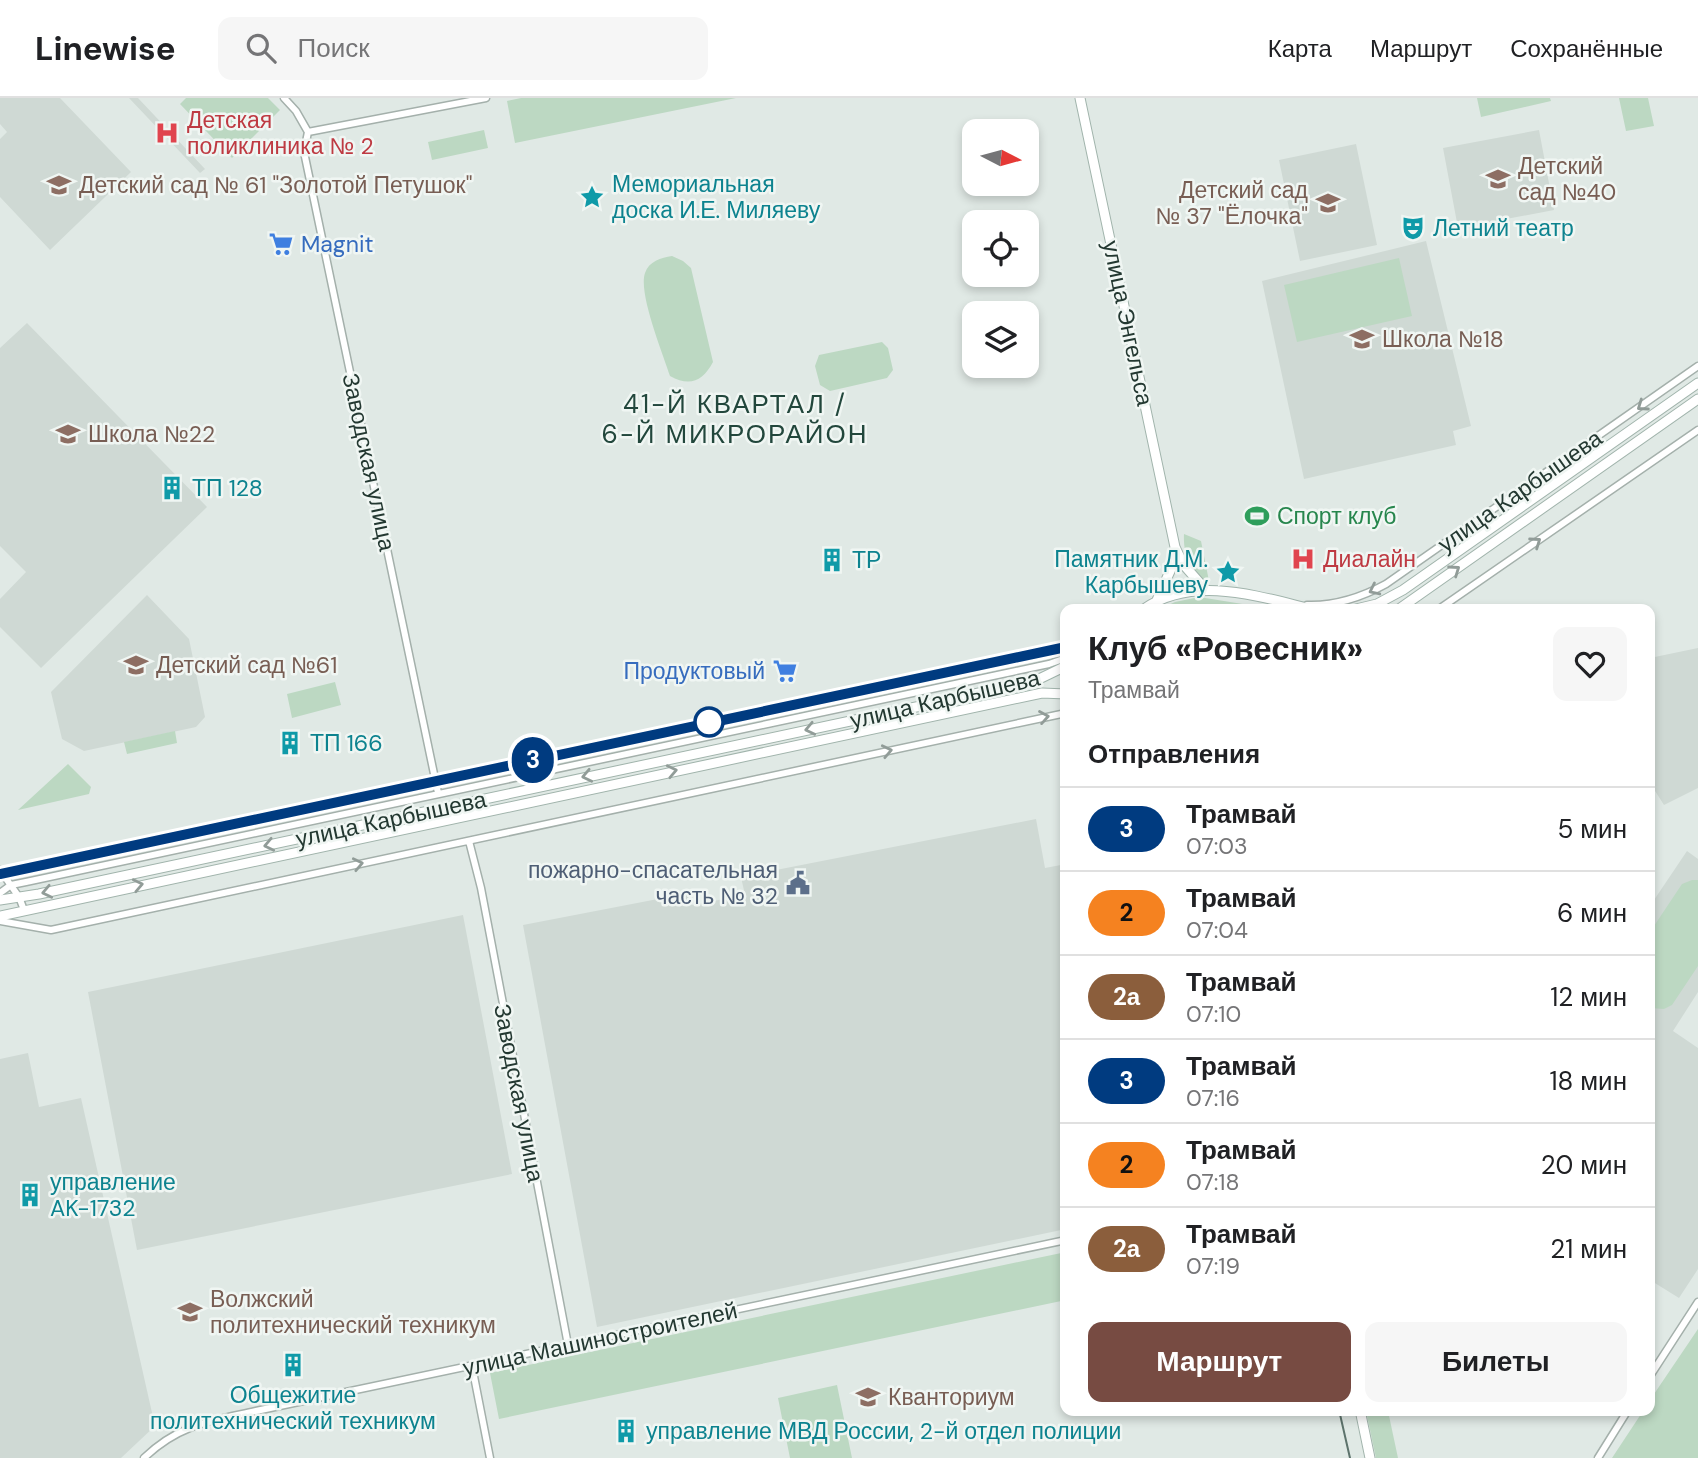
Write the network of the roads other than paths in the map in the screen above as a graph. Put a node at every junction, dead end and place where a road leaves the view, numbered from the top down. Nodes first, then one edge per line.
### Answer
1 (284, 98) edge
2 (486, 98) edge
3 (1080, 98) edge
4 (308, 132) junction
5 (1698, 366) edge
6 (1698, 383) edge
7 (1698, 399) edge
8 (1698, 430) edge
9 (1175, 547) junction
10 (1205, 589) junction
11 (1157, 600) junction
12 (1151, 604) edge
13 (1280, 604) edge
14 (1325, 604) edge
15 (1377, 604) edge
16 (1406, 604) edge
17 (1446, 604) edge
18 (1060, 660) edge
19 (1060, 669) edge
20 (1060, 694) edge
21 (1060, 714) edge
22 (438, 793) junction
23 (469, 841) junction
24 (0, 870) edge
25 (11, 885) junction
26 (0, 892) edge
27 (19, 897) junction
28 (0, 900) edge
29 (24, 910) junction
30 (0, 919) edge
31 (1060, 1241) edge
32 (1698, 1302) edge
33 (568, 1345) junction
34 (472, 1366) junction
35 (1655, 1368) edge
36 (1361, 1416) edge
37 (1624, 1416) edge
38 (144, 1458) edge
39 (490, 1458) edge
40 (1370, 1458) edge
41 (1598, 1458) edge

1 - 4 street
2 - 4 street
3 - 9 street, улица Энгельса
4 - 22 street, Заводская улица
5 -> 14 street, улица Карбышева
6 - 15 street, улица Карбышева
16 -> 7 street, улица Карбышева
17 -> 8 street
9 - 10 street, улица Энгельса
9 - 11 street, улица Энгельса
10 - 11 street, улица Карбышева
10 - 13 street, улица Карбышева
11 - 12 street, улица Карбышева
18 - 22 street, улица Карбышева
19 -> 27 street, улица Карбышева
29 -> 20 street, улица Карбышева
23 -> 21 street, улица Карбышева
22 - 25 street, улица Карбышева
30 -> 23 street, улица Карбышева
23 - 33 street, Заводская улица
24 - 25 street
25 - 26 street, улица Карбышева
25 - 27 street
27 - 28 street, улица Карбышева
27 - 29 street
29 - 30 street, улица Карбышева
31 - 33 street, улица Машиностроителей
32 - 35 street
33 - 34 street, улица Машиностроителей
34 - 38 street, улица Машиностроителей
34 - 39 street
36 - 40 street
37 - 41 street

